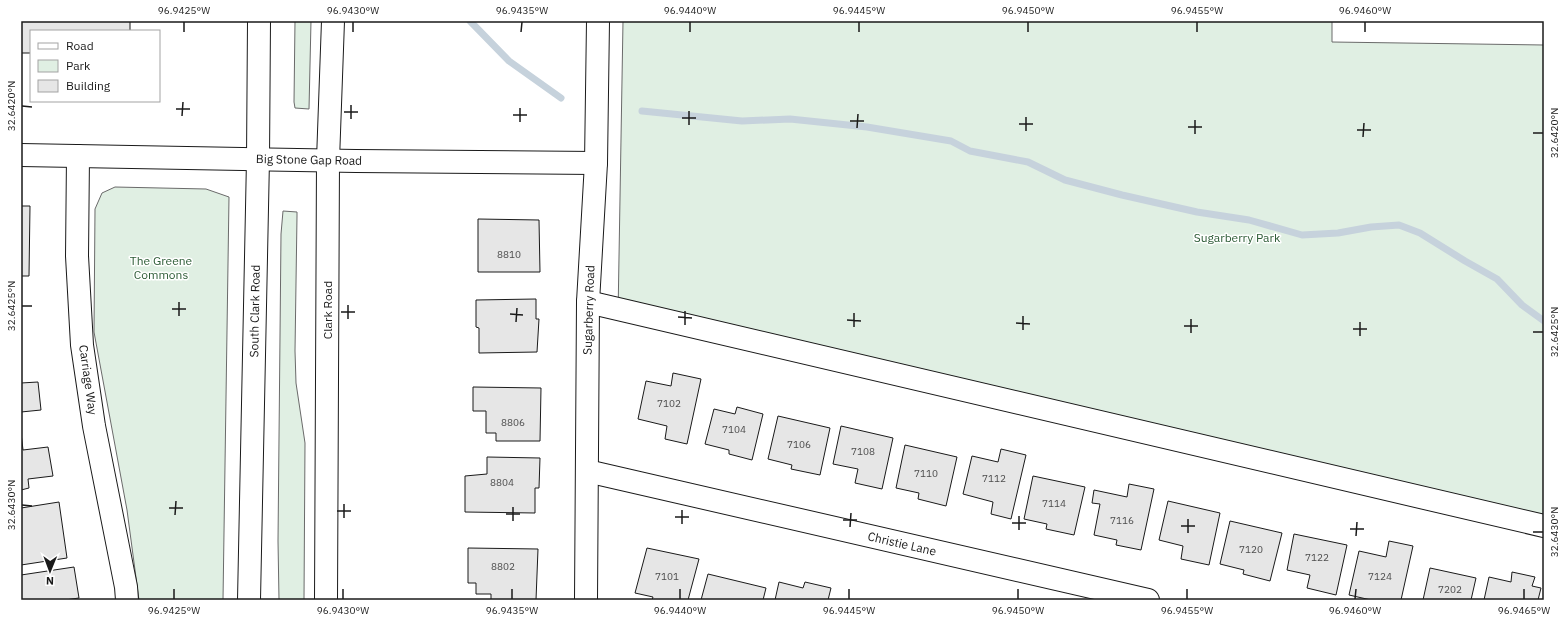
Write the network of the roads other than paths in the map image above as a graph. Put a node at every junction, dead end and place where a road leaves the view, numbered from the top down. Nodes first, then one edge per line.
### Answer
1 (259, 21) edge
2 (333, 21) edge
3 (598, 21) edge
4 (21, 155) edge
5 (78, 156) junction
6 (258, 159) junction
7 (328, 160) junction
8 (596, 163) junction
9 (588, 302) junction
10 (587, 471) junction
11 (1544, 526) edge
12 (127, 600) edge
13 (249, 600) edge
14 (326, 600) edge
15 (586, 600) edge
16 (1148, 600) edge

1 - 6 street, South Clark Road
2 - 7 street, Clark Road
3 - 8 street, Sugarberry Road
4 - 5 street, Big Stone Gap Road
5 - 6 street, Big Stone Gap Road
5 - 12 street, Carriage Way
6 - 7 street, Big Stone Gap Road
6 - 13 street, South Clark Road
7 - 8 street, Big Stone Gap Road
7 - 14 street, Clark Road
8 - 9 street, Sugarberry Road
9 - 10 street, Sugarberry Road
9 - 11 street
10 - 15 street, Sugarberry Road
10 - 16 street, Christie Lane

